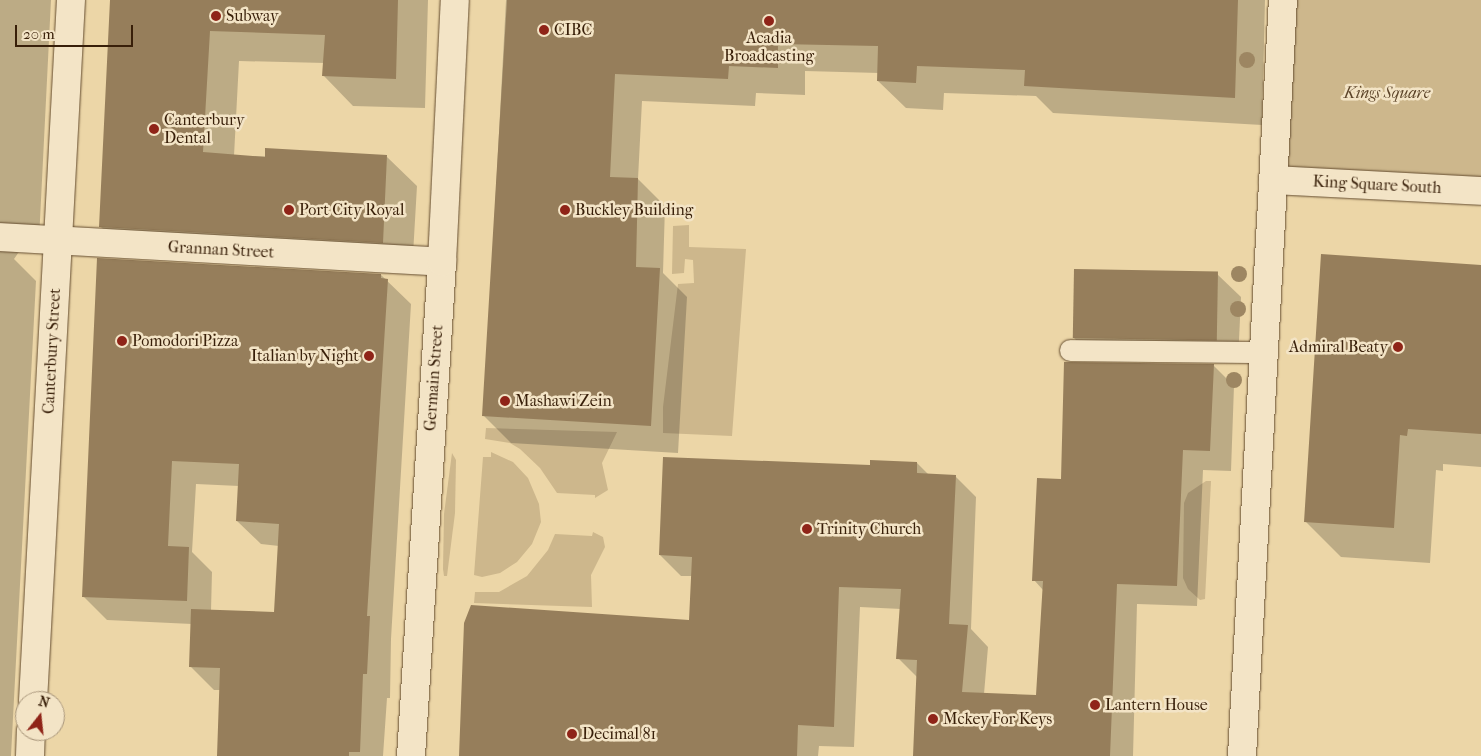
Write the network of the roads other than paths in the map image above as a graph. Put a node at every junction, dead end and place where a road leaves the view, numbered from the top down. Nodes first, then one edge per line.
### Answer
1 (71, 0) edge
2 (455, 0) edge
3 (1283, 0) edge
4 (1273, 180) junction
5 (1481, 191) edge
6 (0, 237) edge
7 (58, 241) junction
8 (442, 262) junction
9 (1070, 350) dead end
10 (1264, 352) junction
11 (34, 691) edge
12 (31, 741) edge
13 (30, 756) edge
14 (411, 756) edge
15 (1242, 756) edge

1 - 7 street, Canterbury Street
2 - 8 street, Germain Street
3 - 4 street
4 - 5 street, King Square South
4 - 10 street
6 - 7 street, Grannan Street
7 - 8 street, Grannan Street
7 - 11 street, Canterbury Street
8 - 14 street, Germain Street
9 - 10 lane
10 - 15 street
12 - 13 street

